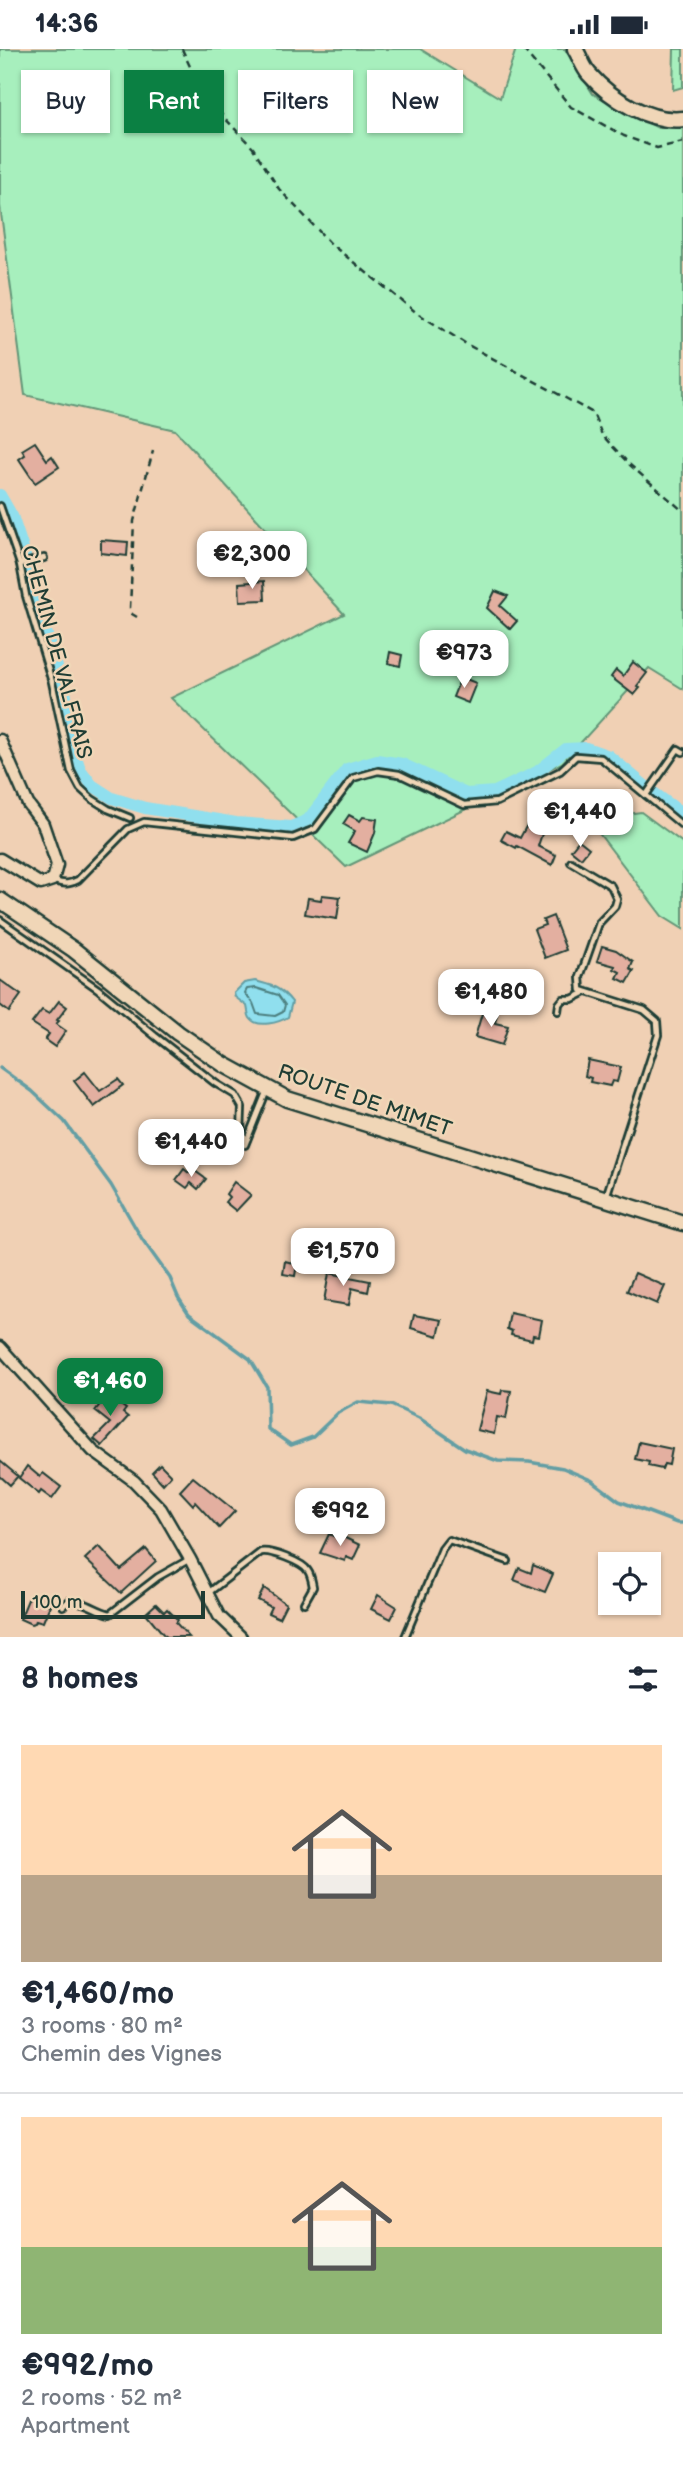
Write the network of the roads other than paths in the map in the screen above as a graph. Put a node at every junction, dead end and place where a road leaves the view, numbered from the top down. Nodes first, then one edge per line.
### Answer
1 (575, 49) edge
2 (683, 119) edge
3 (0, 506) edge
4 (44, 558) dead end
5 (21, 564) junction
6 (0, 740) edge
7 (683, 753) edge
8 (646, 795) junction
9 (130, 818) dead end
10 (683, 826) edge
11 (0, 859) edge
12 (571, 862) dead end
13 (53, 880) junction
14 (0, 900) edge
15 (0, 920) edge
16 (585, 992) junction
17 (558, 1011) dead end
18 (267, 1090) junction
19 (605, 1199) junction
20 (683, 1223) edge
21 (0, 1346) edge
22 (190, 1559) junction
23 (508, 1561) dead end
24 (208, 1594) junction
25 (304, 1603) dead end
26 (63, 1606) dead end
27 (241, 1637) edge
28 (405, 1637) edge

1 - 2 main road
3 - 5 lane, CHEMIN DE VALFRAIS
4 - 5 lane
5 - 9 lane, CHEMIN DE VALFRAIS
6 - 13 street
7 - 8 lane
8 - 10 lane
8 - 13 lane
11 - 13 street
12 - 16 lane
14 - 18 main road, ROUTE DE MIMET
15 - 18 lane
16 - 17 lane
16 - 19 lane
18 - 19 main road, ROUTE DE MIMET
19 - 20 main road, ROUTE DE MIMET
21 - 22 street
22 - 24 street
22 - 26 lane
23 - 28 lane
24 - 25 lane
24 - 27 street

